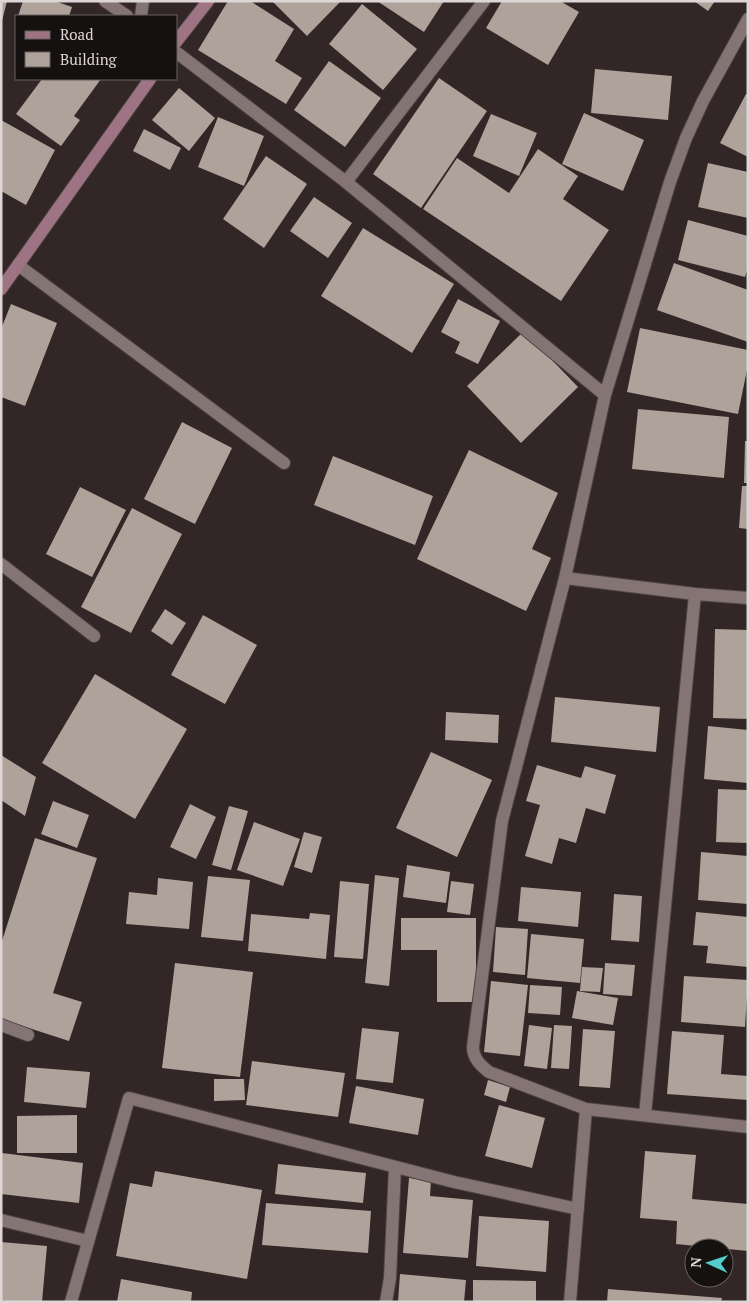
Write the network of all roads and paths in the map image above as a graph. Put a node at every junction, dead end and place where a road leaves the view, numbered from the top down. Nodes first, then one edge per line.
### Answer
1 (105, 1) edge
2 (143, 1) edge
3 (208, 1) edge
4 (484, 1) edge
5 (126, 15) edge
6 (141, 15) edge
7 (748, 19) edge
8 (178, 39) edge
9 (178, 54) edge
10 (149, 80) edge
11 (346, 182) junction
12 (18, 265) junction
13 (1, 289) edge
14 (606, 395) junction
15 (284, 463) dead end
16 (1, 564) edge
17 (565, 578) junction
18 (695, 594) junction
19 (748, 598) edge
20 (94, 636) dead end
21 (1, 1025) edge
22 (28, 1035) dead end
23 (586, 1109) junction
24 (645, 1114) junction
25 (748, 1127) edge
26 (395, 1167) junction
27 (578, 1209) junction
28 (1, 1220) edge
29 (88, 1242) junction
30 (71, 1302) edge
31 (386, 1302) edge
32 (570, 1302) edge

1 - 5 street
2 - 6 street
3 - 8 street
4 - 11 street
7 - 14 street
9 - 11 street
10 - 12 street
11 - 14 street
12 - 13 street
12 - 15 street
14 - 17 street
16 - 20 street
17 - 18 street
17 - 23 street
18 - 19 street
18 - 24 street
21 - 22 street
23 - 24 street
23 - 27 street
24 - 25 street
26 - 27 street
26 - 29 street
26 - 31 street
27 - 32 street
28 - 29 street
29 - 30 street

